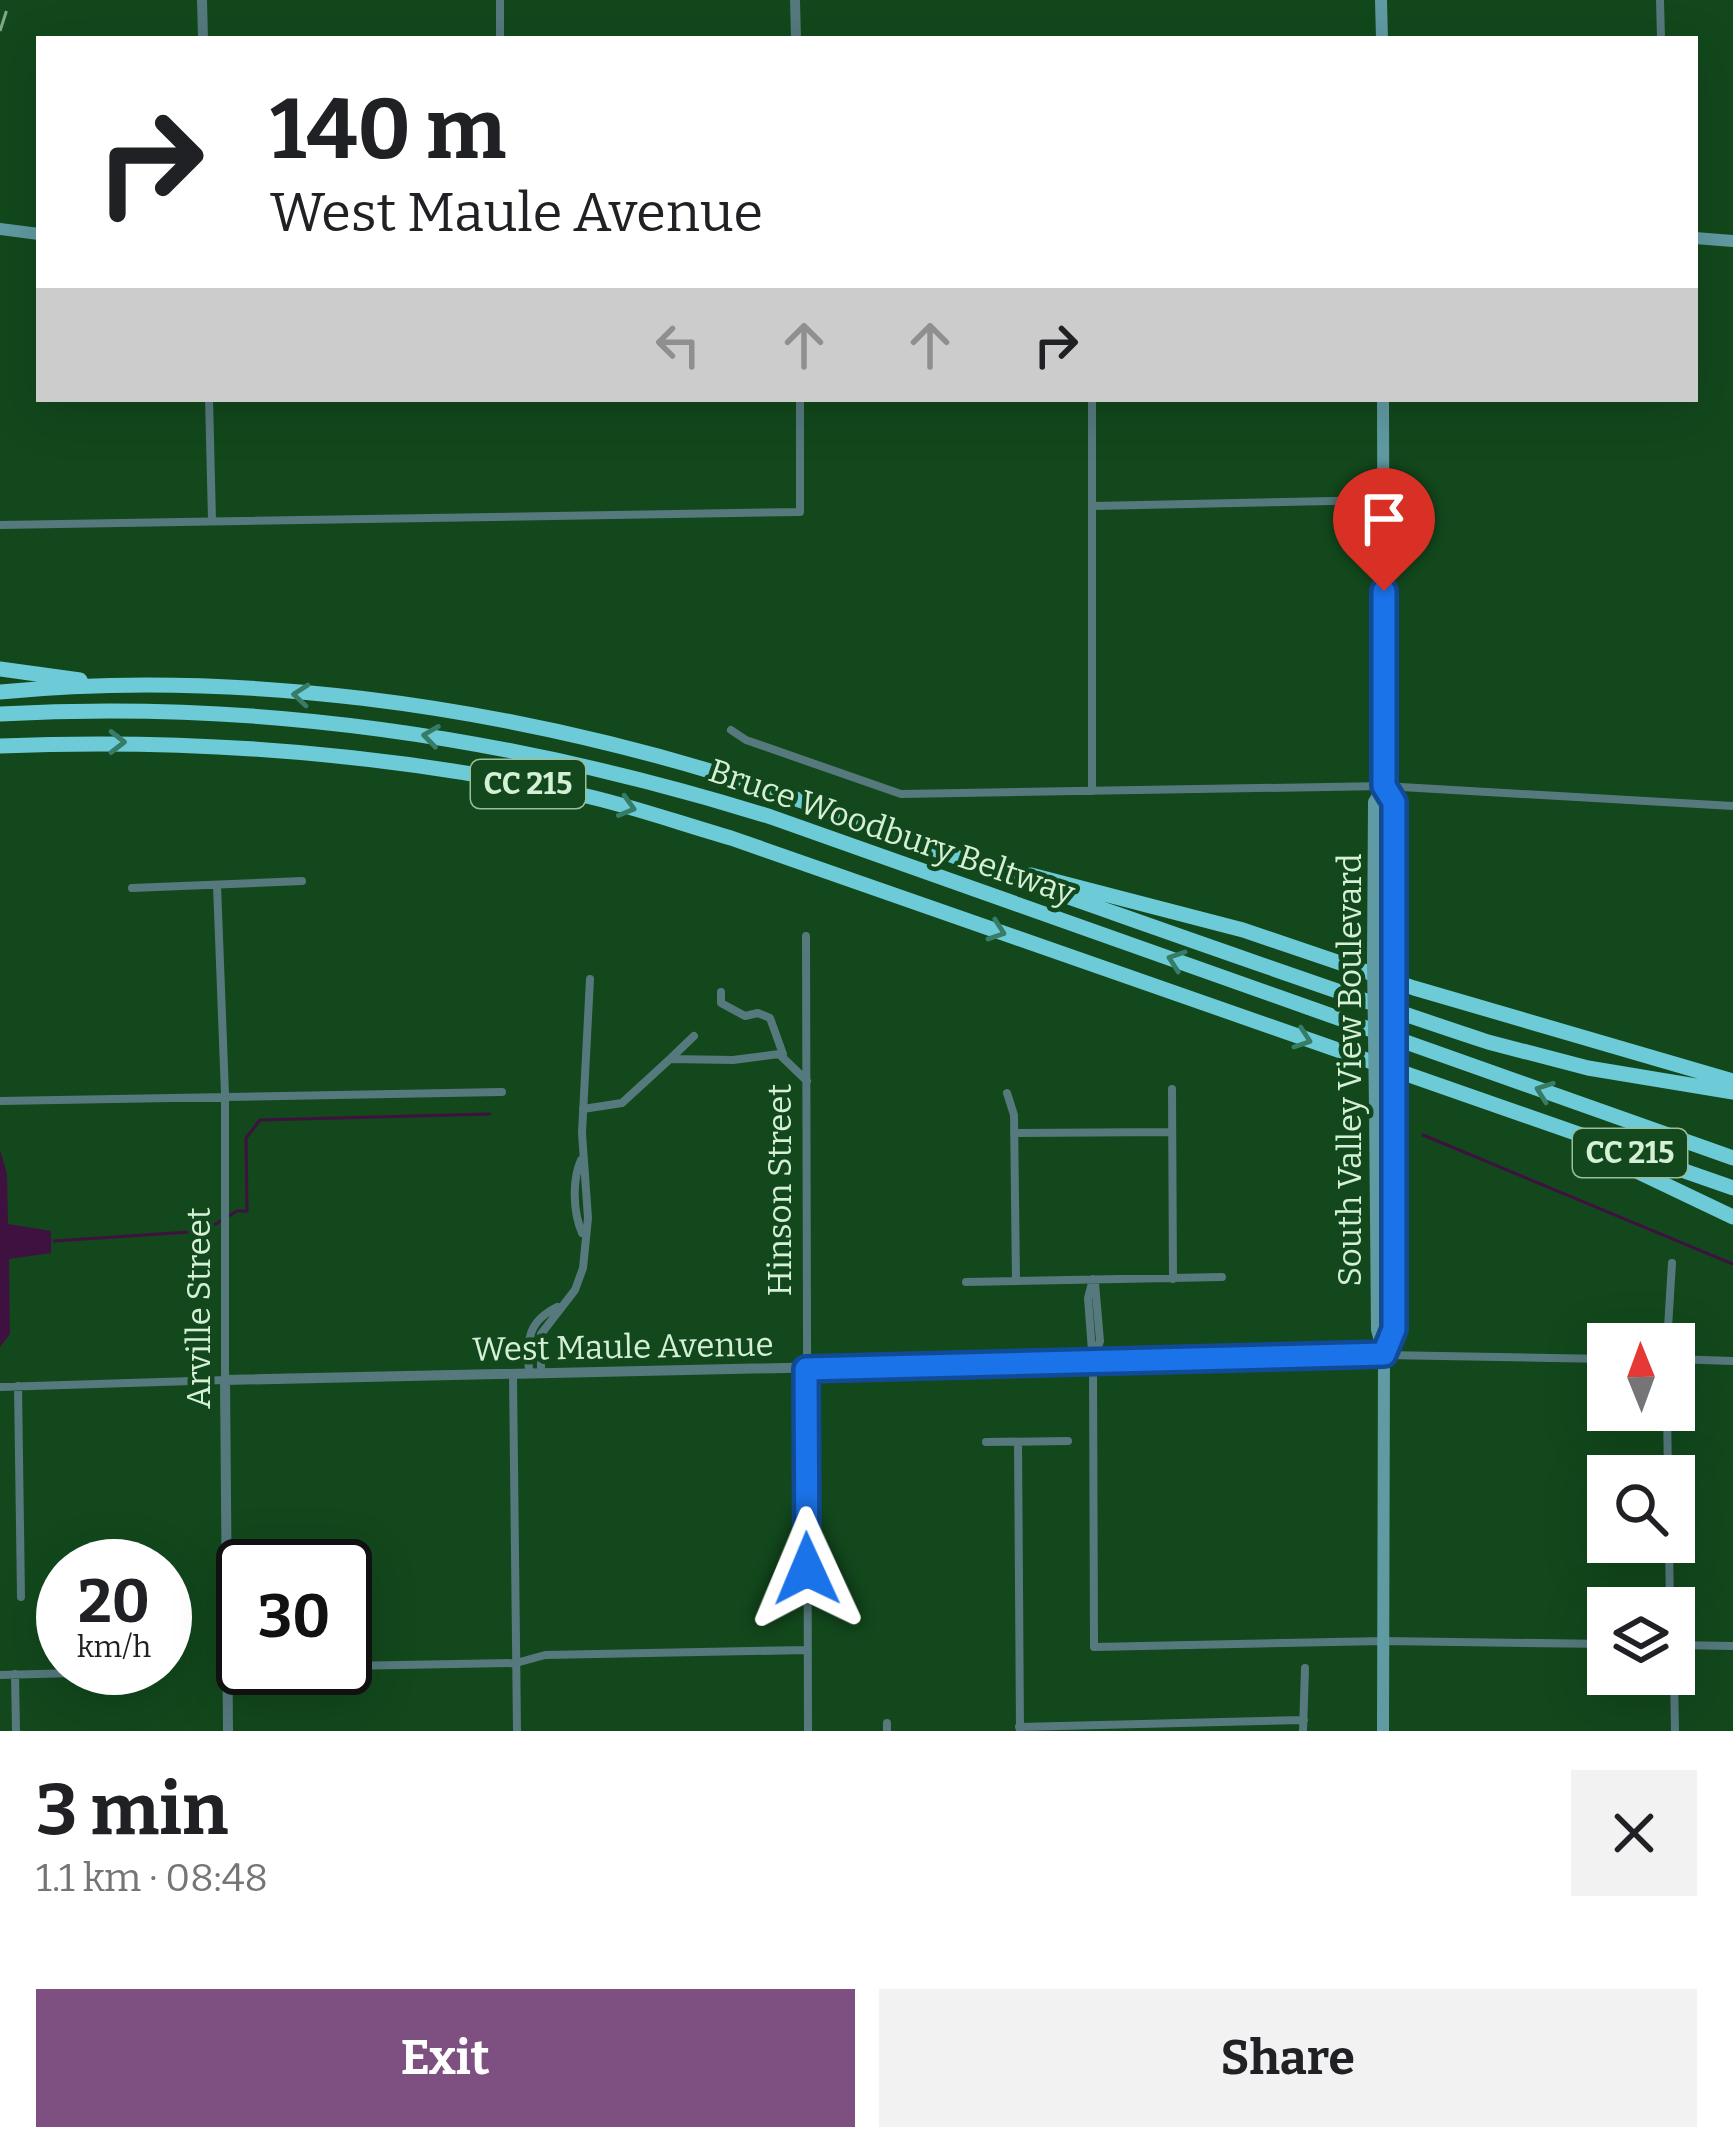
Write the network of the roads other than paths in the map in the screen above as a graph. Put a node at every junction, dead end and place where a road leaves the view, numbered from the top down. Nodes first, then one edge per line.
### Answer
1 (202, 0) edge
2 (500, 0) edge
3 (795, 0) edge
4 (1381, 0) edge
5 (1660, 0) edge
6 (203, 36) edge
7 (500, 36) edge
8 (796, 36) edge
9 (1382, 36) edge
10 (1661, 36) edge
11 (0, 229) edge
12 (17, 234) junction
13 (36, 234) edge
14 (1698, 238) edge
15 (0, 240) edge
16 (1733, 241) edge
17 (209, 402) edge
18 (800, 402) edge
19 (1092, 402) edge
20 (1383, 402) edge
21 (1384, 500) junction
22 (1092, 506) junction
23 (212, 520) junction
24 (0, 525) edge
25 (0, 669) edge
26 (129, 688) junction
27 (0, 692) edge
28 (0, 715) edge
29 (731, 730) dead end
30 (0, 746) edge
31 (1384, 786) junction
32 (1092, 791) junction
33 (1733, 806) edge
34 (947, 854) junction
35 (302, 881) dead end
36 (217, 885) junction
37 (132, 887) dead end
38 (806, 936) dead end
39 (590, 979) dead end
40 (721, 992) dead end
41 (694, 1036) dead end
42 (670, 1059) junction
43 (787, 1060) junction
44 (1728, 1079) edge
45 (807, 1081) junction
46 (1172, 1089) dead end
47 (502, 1092) dead end
48 (1733, 1092) edge
49 (1006, 1093) dead end
50 (225, 1094) junction
51 (0, 1101) edge
52 (583, 1109) junction
53 (1527, 1118) junction
54 (1172, 1132) junction
55 (1014, 1133) junction
56 (1733, 1158) edge
57 (1733, 1187) edge
58 (1733, 1217) edge
59 (1672, 1264) dead end
60 (1222, 1277) dead end
61 (1094, 1279) junction
62 (1173, 1279) junction
63 (1016, 1280) junction
64 (966, 1282) dead end
65 (1668, 1323) edge
66 (1384, 1354) junction
67 (1587, 1359) edge
68 (1695, 1360) edge
69 (1733, 1361) edge
70 (1093, 1364) junction
71 (806, 1369) junction
72 (513, 1376) junction
73 (535, 1376) junction
74 (226, 1380) junction
75 (18, 1386) junction
76 (0, 1387) edge
77 (1068, 1441) dead end
78 (986, 1442) dead end
79 (1018, 1442) junction
80 (227, 1539) edge
81 (21, 1597) dead end
82 (1384, 1641) junction
83 (1587, 1644) edge
84 (1695, 1645) edge
85 (1733, 1646) edge
86 (808, 1650) junction
87 (516, 1663) junction
88 (372, 1666) edge
89 (1305, 1669) dead end
90 (15, 1674) junction
91 (36, 1674) edge
92 (0, 1675) edge
93 (227, 1695) edge
94 (1674, 1695) edge
95 (1304, 1726) edge
96 (1019, 1729) edge
97 (16, 1731) edge
98 (227, 1731) edge
99 (517, 1731) edge
100 (808, 1731) edge
101 (1383, 1731) edge
102 (1675, 1731) edge

1 - 6 street
2 - 7 street
3 - 8 street
4 - 9 main road
5 - 10 street
11 - 12 main road
12 - 13 main road
12 - 15 main road
14 - 16 main road
17 - 23 street
18 - 23 street
19 - 22 street
20 - 21 main road, South Valley View Boulevard
21 - 22 street
21 - 31 main road, South Valley View Boulevard
22 - 32 street
23 - 24 street
25 - 26 highway
26 - 27 highway, CC 215
34 -> 26 highway, CC 215
56 -> 28 highway, Bruce Woodbury Beltway / CC 215
29 - 32 street
30 -> 53 highway, Bruce Woodbury Beltway / CC 215
31 - 32 street
31 - 33 street
31 - 66 main road, South Valley View Boulevard, bridge
31 - 66 main road, South Valley View Boulevard, bridge
34 - 44 highway
34 - 48 highway, CC 215
35 - 36 street
36 - 37 street
36 - 50 street, Arville Street
38 - 45 street, Hinson Street
39 - 52 street
40 - 43 street
41 - 42 street
42 - 43 street
42 - 52 street
43 - 45 street
45 - 71 street, Hinson Street
46 - 54 street
47 - 50 street
49 - 55 street
50 - 51 street
50 - 74 street, Arville Street
52 - 73 street
53 - 57 highway, Bruce Woodbury Beltway / CC 215
53 - 58 highway
54 - 55 street
54 - 62 street
55 - 63 street
59 - 65 street
60 - 62 street
61 - 62 street
61 - 63 street
61 - 70 street
63 - 64 street
66 - 67 street, West Maule Avenue
66 - 70 street, West Maule Avenue
66 - 82 main road, South Valley View Boulevard
68 - 69 street
70 - 71 street, West Maule Avenue
70 - 82 street
71 - 73 street, West Maule Avenue
71 - 86 street, Hinson Street
72 - 73 street, West Maule Avenue
72 - 74 street, West Maule Avenue
72 - 87 street
74 - 75 street, West Maule Avenue
74 - 80 street, Arville Street
75 - 76 street, West Maule Avenue
75 - 81 street
77 - 79 street
78 - 79 street
79 - 96 street
82 - 83 street
82 - 101 main road, South Valley View Boulevard
84 - 85 street
86 - 87 street
86 - 100 street, Hinson Street
87 - 88 street
87 - 99 street
89 - 95 street
90 - 91 street
90 - 92 street
90 - 97 street
93 - 98 street, Arville Street
94 - 102 street
95 - 96 street

